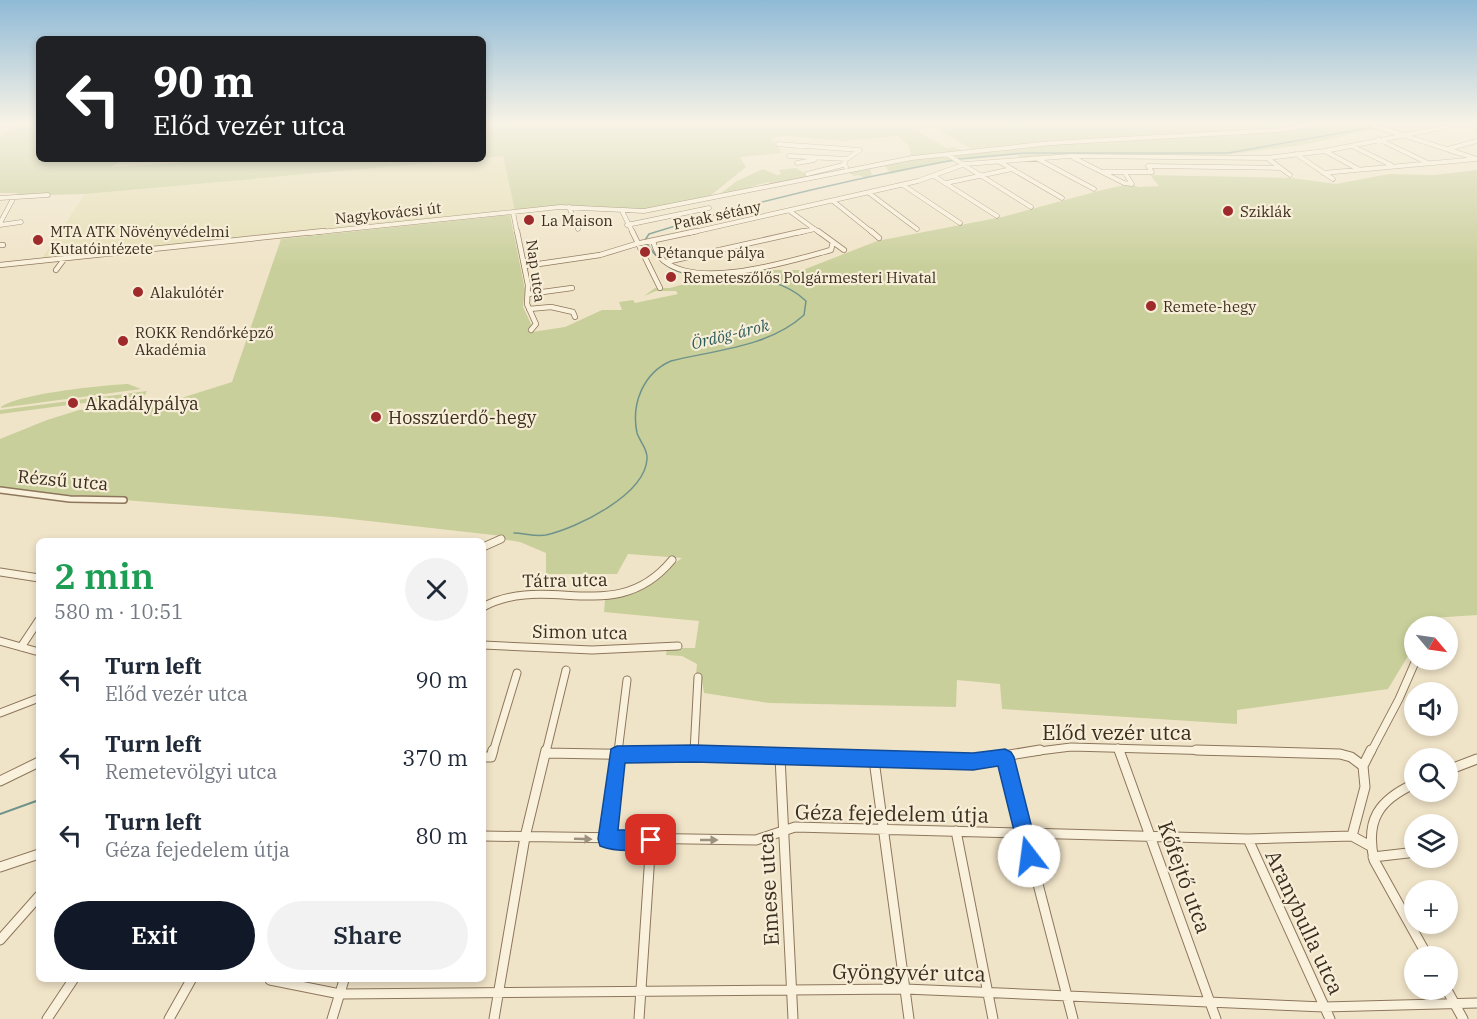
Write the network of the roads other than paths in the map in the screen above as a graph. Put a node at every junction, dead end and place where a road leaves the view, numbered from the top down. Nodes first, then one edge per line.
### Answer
1 (819, 172) edge
2 (842, 172) edge
3 (945, 172) edge
4 (972, 172) edge
5 (998, 172) edge
6 (1016, 172) edge
7 (1061, 172) edge
8 (1103, 172) joint
9 (1125, 172) junction
10 (1152, 172) edge
11 (1286, 172) edge
12 (1336, 172) edge
13 (1323, 173) joint
14 (807, 174) dead end
15 (978, 175) junction
16 (1290, 175) dead end
17 (934, 176) junction
18 (1334, 179) dead end
19 (946, 183) junction
20 (903, 185) junction
21 (1094, 189) dead end
22 (868, 193) junction
23 (48, 195) dead end
24 (14, 197) junction
25 (0, 198) edge
26 (1062, 198) dead end
27 (833, 201) junction
28 (1031, 207) dead end
29 (569, 208) junction
30 (709, 208) dead end
31 (591, 211) dead end
32 (622, 211) junction
33 (513, 212) junction
34 (791, 212) junction
35 (544, 213) dead end
36 (997, 216) dead end
37 (21, 222) dead end
38 (960, 223) dead end
39 (0, 224) edge
40 (627, 225) junction
41 (578, 229) dead end
42 (815, 229) junction
43 (917, 229) dead end
44 (879, 238) dead end
45 (653, 241) junction
46 (833, 242) junction
47 (638, 244) junction
48 (844, 250) dead end
49 (65, 258) junction
50 (665, 262) junction
51 (0, 265) edge
52 (525, 266) junction
53 (56, 270) dead end
54 (572, 288) dead end
55 (660, 288) dead end
56 (528, 294) junction
57 (529, 309) junction
58 (575, 317) dead end
59 (531, 330) dead end
60 (0, 490) edge
61 (124, 500) dead end
62 (501, 539) dead end
63 (486, 546) edge
64 (672, 560) dead end
65 (0, 572) edge
66 (36, 578) edge
67 (486, 606) edge
68 (36, 624) edge
69 (0, 641) edge
70 (486, 645) edge
71 (678, 646) dead end
72 (21, 647) junction
73 (36, 651) edge
74 (566, 670) dead end
75 (1412, 670) edge
76 (517, 673) dead end
77 (698, 677) dead end
78 (627, 680) dead end
79 (36, 699) edge
80 (0, 713) edge
81 (1118, 748) junction
82 (546, 753) junction
83 (617, 754) junction
84 (694, 754) junction
85 (487, 757) edge
86 (780, 757) junction
87 (1005, 757) junction
88 (1477, 759) edge
89 (874, 760) junction
90 (36, 763) edge
91 (1363, 766) junction
92 (1458, 766) edge
93 (0, 781) edge
94 (1404, 789) edge
95 (884, 829) junction
96 (783, 830) junction
97 (956, 831) junction
98 (1023, 833) junction
99 (1151, 835) junction
100 (486, 836) edge
101 (1352, 836) junction
102 (525, 837) junction
103 (607, 839) junction
104 (1248, 839) junction
105 (651, 840) junction
106 (1372, 847) junction
107 (1404, 854) edge
108 (36, 855) edge
109 (1373, 857) junction
110 (0, 867) edge
111 (36, 899) edge
112 (0, 940) edge
113 (1422, 946) edge
114 (73, 982) edge
115 (190, 982) edge
116 (280, 982) edge
117 (343, 982) edge
118 (905, 988) junction
119 (792, 989) junction
120 (641, 991) junction
121 (499, 992) junction
122 (988, 992) junction
123 (340, 994) junction
124 (1067, 995) junction
125 (1452, 1000) edge
126 (1210, 1001) junction
127 (1477, 1003) edge
128 (1454, 1004) junction
129 (1324, 1007) junction
130 (47, 1019) edge
131 (169, 1019) edge
132 (332, 1019) edge
133 (494, 1019) edge
134 (639, 1019) edge
135 (793, 1019) edge
136 (909, 1019) edge
137 (993, 1019) edge
138 (1073, 1019) edge
139 (1216, 1019) edge
140 (1330, 1019) edge
141 (1463, 1019) edge

1 - 14 street
2 - 32 street, Nagykovácsi út
3 - 17 street, Patak sétány
4 - 15 street
5 - 15 street
6 - 26 street
7 - 21 street
8 - 9 street
8 - 9 street
9 - 10 street
11 - 16 street
12 - 13 street
13 - 18 street
15 - 19 street
15 - 28 street
17 - 19 street
17 - 20 street, Patak sétány
19 - 36 street
20 - 22 street, Patak sétány
20 - 38 street
22 - 27 street, Patak sétány
22 - 43 street
23 - 24 street
24 - 25 street
24 - 39 street
27 - 34 street, Patak sétány
27 - 44 street
29 - 31 street
29 - 32 street, Nagykovácsi út
29 - 33 street, Nagykovácsi út
29 - 35 street
29 - 41 street
30 - 40 street
32 - 40 street
33 - 49 street, Nagykovácsi út
33 - 52 street, Nap utca
34 - 42 street
34 - 45 street, Patak sétány
37 - 39 street
40 - 47 street
42 - 46 street
42 - 50 street
45 - 47 street, Patak sétány
45 - 50 street
46 - 48 street
46 - 50 street
47 - 52 street, Patak sétány
47 - 55 street
49 - 51 street, Nagykovácsi út
49 - 53 street
52 - 56 street, Nap utca
54 - 56 street
56 - 57 street, Nap utca
57 - 58 street
57 - 59 street, Nap utca
60 - 61 street, Rézsű utca
62 - 63 street
64 - 67 street, Tátra utca
65 - 66 street
68 - 72 street
69 - 72 street
70 - 71 street, Simon utca
72 - 73 street
74 - 82 street
75 - 91 street
76 - 85 street
77 - 84 street
78 - 83 street
79 - 80 street
81 - 87 street, Előd vezér utca
81 - 91 street, Előd vezér utca
81 - 99 street, Kőfejtő utca
82 - 83 street, Előd vezér utca
82 - 102 street
83 - 84 street, Előd vezér utca
83 - 103 street
84 - 86 street, Előd vezér utca
86 - 89 street, Előd vezér utca
86 - 96 street, Emese utca
87 - 89 street, Előd vezér utca
87 - 98 street
88 - 92 street
89 - 95 street
90 - 93 street
91 - 101 street
94 - 106 street
95 - 96 street, Géza fejedelem útja
95 - 97 street, Géza fejedelem útja
95 - 118 street
105 -> 96 street, Géza fejedelem útja
96 - 119 street, Emese utca
97 - 98 street, Géza fejedelem útja
97 - 122 street
98 - 99 street, Géza fejedelem útja
98 - 124 street
99 - 104 street, Géza fejedelem útja
99 - 126 street, Kőfejtő utca
100 - 102 street, Géza fejedelem útja
101 - 104 street, Géza fejedelem útja
101 - 106 street
102 -> 103 street, Géza fejedelem útja
102 - 121 street
103 - 105 street, Géza fejedelem útja
104 - 129 street, Aranybulla utca
105 - 120 street
106 - 109 street
107 - 109 street
108 - 110 street
109 - 113 street
111 - 112 street
114 - 130 street
115 - 131 street
116 - 123 street, Gyöngyvér utca
117 - 123 street
118 - 119 street, Gyöngyvér utca
118 - 122 street, Gyöngyvér utca
118 - 136 street
119 - 120 street, Gyöngyvér utca
119 - 135 street, Emese utca
120 - 121 street, Gyöngyvér utca
120 - 134 street
121 - 123 street, Gyöngyvér utca
121 - 133 street
122 - 124 street, Gyöngyvér utca
122 - 137 street
123 - 132 street
124 - 126 street, Gyöngyvér utca
124 - 138 street
125 - 128 street
126 - 129 street, Gyöngyvér utca
126 - 139 street, Kőfejtő utca
127 - 128 street, Gyöngyvér utca
128 - 129 street, Gyöngyvér utca
128 - 141 street
129 - 140 street, Aranybulla utca

